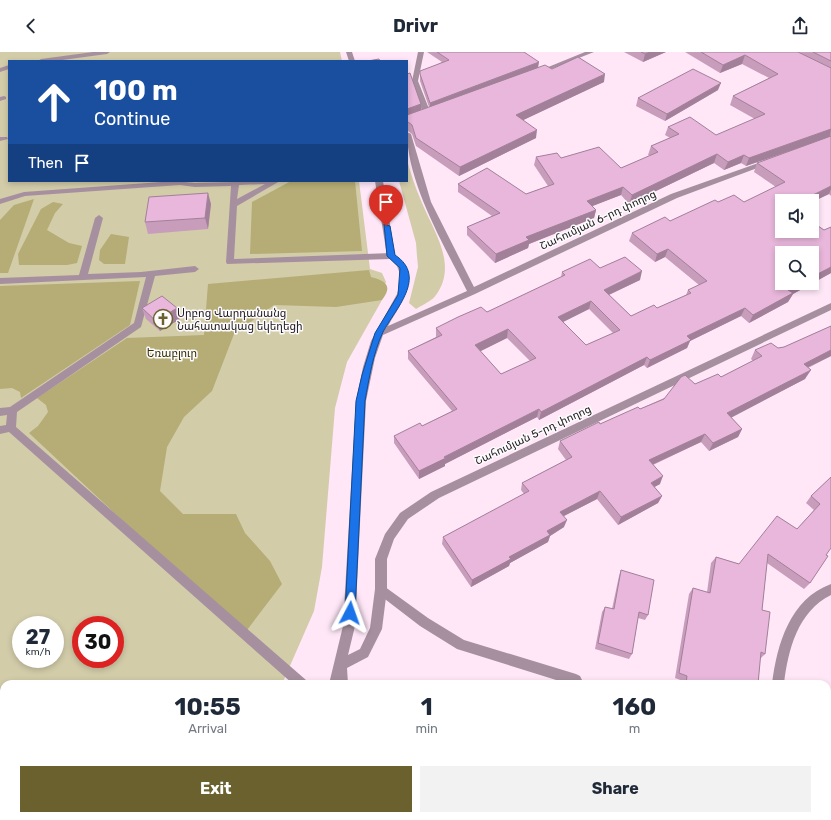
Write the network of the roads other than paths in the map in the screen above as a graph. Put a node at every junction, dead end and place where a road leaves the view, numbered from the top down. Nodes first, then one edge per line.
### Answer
1 (107, 52) edge
2 (591, 52) edge
3 (418, 54) edge
4 (48, 60) edge
5 (531, 75) edge
6 (435, 112) edge
7 (408, 137) edge
8 (779, 159) edge
9 (256, 182) edge
10 (274, 182) edge
11 (379, 182) edge
12 (235, 183) junction
13 (0, 202) edge
14 (233, 205) junction
15 (99, 218) dead end
16 (391, 256) junction
17 (195, 269) dead end
18 (150, 274) junction
19 (83, 277) junction
20 (0, 281) edge
21 (472, 292) junction
22 (831, 306) edge
23 (379, 333) junction
24 (12, 410) junction
25 (0, 412) edge
26 (11, 428) junction
27 (0, 430) edge
28 (381, 589) junction
29 (831, 589) edge
30 (341, 666) junction
31 (297, 680) edge
32 (336, 680) edge
33 (342, 680) edge
34 (576, 680) dead end
35 (778, 680) edge

1 - 4 street
2 - 5 street
3 - 6 street
7 - 21 street
8 - 21 street, Շահումյան 6-րդ փողոց
9 - 12 street
10 - 14 street
11 - 16 street
12 - 13 street
12 - 14 street
14 - 16 street
15 - 19 street
16 - 23 street
17 - 18 street
18 - 19 street
18 - 24 street
19 - 20 street
21 - 23 street, Շահումյան 6-րդ փողոց
22 - 28 street, Շահումյան 5-րդ փողոց
23 - 30 street
24 - 25 street
24 - 26 street
26 - 27 street
26 - 31 street
28 - 30 street, Շահումյան 5-րդ փողոց
28 - 34 street
29 - 35 street
30 - 32 street
30 - 33 street

